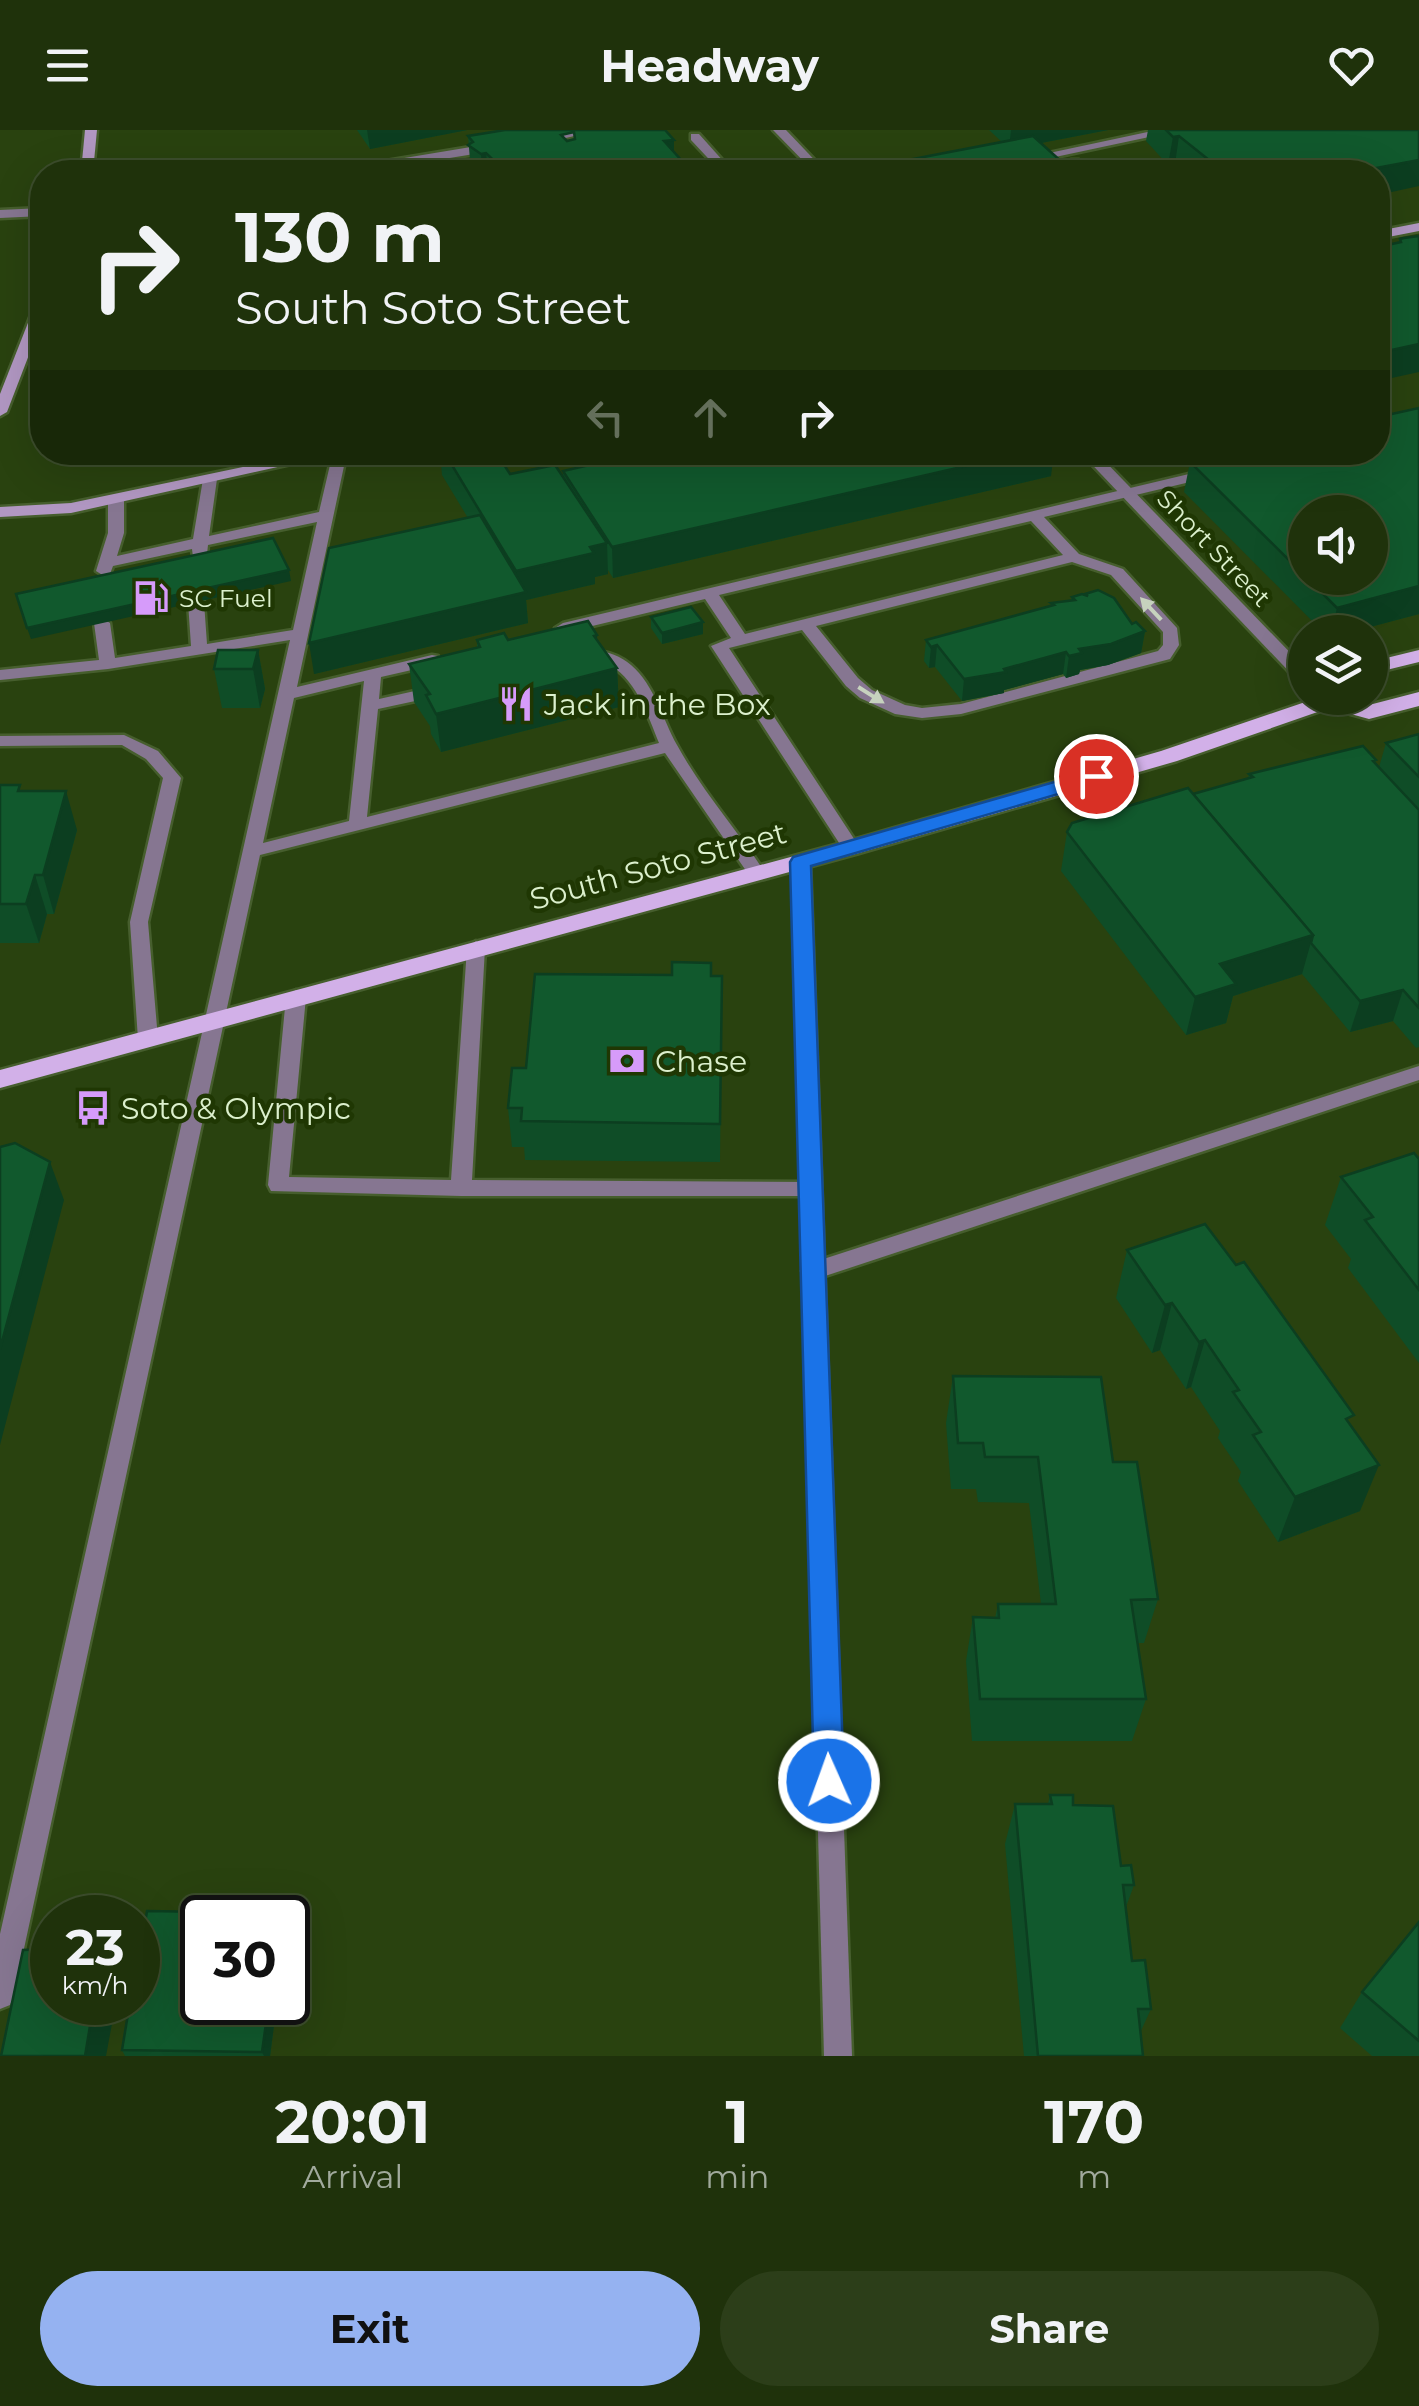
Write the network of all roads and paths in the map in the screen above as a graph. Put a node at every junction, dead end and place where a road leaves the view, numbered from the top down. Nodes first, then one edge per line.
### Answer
1 (91, 130) edge
2 (595, 130) edge
3 (779, 130) edge
4 (1176, 130) edge
5 (694, 136) dead end
6 (88, 160) edge
7 (416, 160) edge
8 (716, 160) edge
9 (803, 160) edge
10 (1021, 160) edge
11 (30, 213) edge
12 (0, 214) edge
13 (1419, 227) edge
14 (1390, 233) edge
15 (30, 335) edge
16 (0, 412) edge
17 (277, 465) edge
18 (336, 465) edge
19 (1100, 465) edge
20 (1220, 470) edge
21 (210, 479) junction
22 (1126, 493) junction
23 (116, 498) junction
24 (0, 512) edge
25 (326, 515) junction
26 (1034, 515) junction
27 (202, 542) junction
28 (1073, 557) junction
29 (106, 563) junction
30 (197, 566) edge
31 (98, 588) edge
32 (708, 594) junction
33 (196, 602) edge
34 (102, 623) edge
35 (806, 624) junction
36 (299, 634) junction
37 (540, 634) edge
38 (741, 640) junction
39 (199, 650) junction
40 (447, 656) edge
41 (1419, 656) edge
42 (1288, 660) edge
43 (559, 662) edge
44 (108, 664) junction
45 (1388, 664) edge
46 (373, 674) junction
47 (0, 675) edge
48 (463, 685) edge
49 (284, 695) junction
50 (1419, 698) edge
51 (369, 706) junction
52 (1388, 707) edge
53 (1288, 713) edge
54 (0, 741) edge
55 (669, 746) junction
56 (357, 825) junction
57 (850, 848) junction
58 (250, 852) junction
59 (801, 862) junction
60 (757, 874) junction
61 (476, 948) junction
62 (296, 997) junction
63 (212, 1021) junction
64 (148, 1038) junction
65 (1419, 1073) edge
66 (0, 1078) edge
67 (461, 1188) junction
68 (811, 1190) junction
69 (813, 1271) junction
70 (0, 1995) edge
71 (838, 2056) edge

1 - 6 main road
2 - 7 street
3 - 9 street
4 - 10 street
5 - 8 street
11 - 12 street
13 - 14 main road
15 - 16 main road
17 - 21 main road
18 - 25 street
19 - 22 street, Short Street
20 - 22 street
21 - 23 main road
21 - 27 street
22 - 26 street
22 - 42 street, Short Street
23 - 24 main road
23 - 29 street
25 - 27 street
25 - 36 street
26 - 28 street
26 - 32 street
27 - 29 street
27 - 30 street
28 - 35 street
35 -> 28 street
29 - 31 street
32 - 37 street
32 - 38 street
33 - 39 street
34 - 44 street
35 - 38 street
36 - 39 street
36 - 49 street
38 - 57 street
39 - 44 street
40 - 46 street
41 - 45 main road
43 - 55 street
44 - 47 street
46 - 49 street
46 - 51 street
48 - 51 street
49 - 58 street
50 - 52 main road, South Soto Street
51 - 56 street
53 - 57 main road, South Soto Street
54 - 64 street
55 - 56 street
55 - 60 street
56 - 58 street
57 - 59 main road, South Soto Street
58 - 63 street
59 - 60 main road, South Soto Street
59 - 68 street
60 - 61 main road, South Soto Street
61 - 62 main road, South Soto Street
61 - 67 street
62 - 63 main road, South Soto Street
62 - 67 street
63 - 64 main road, South Soto Street
63 - 70 street
64 - 66 main road, South Soto Street
65 - 69 street
67 - 68 street
68 - 69 street
69 - 71 street

